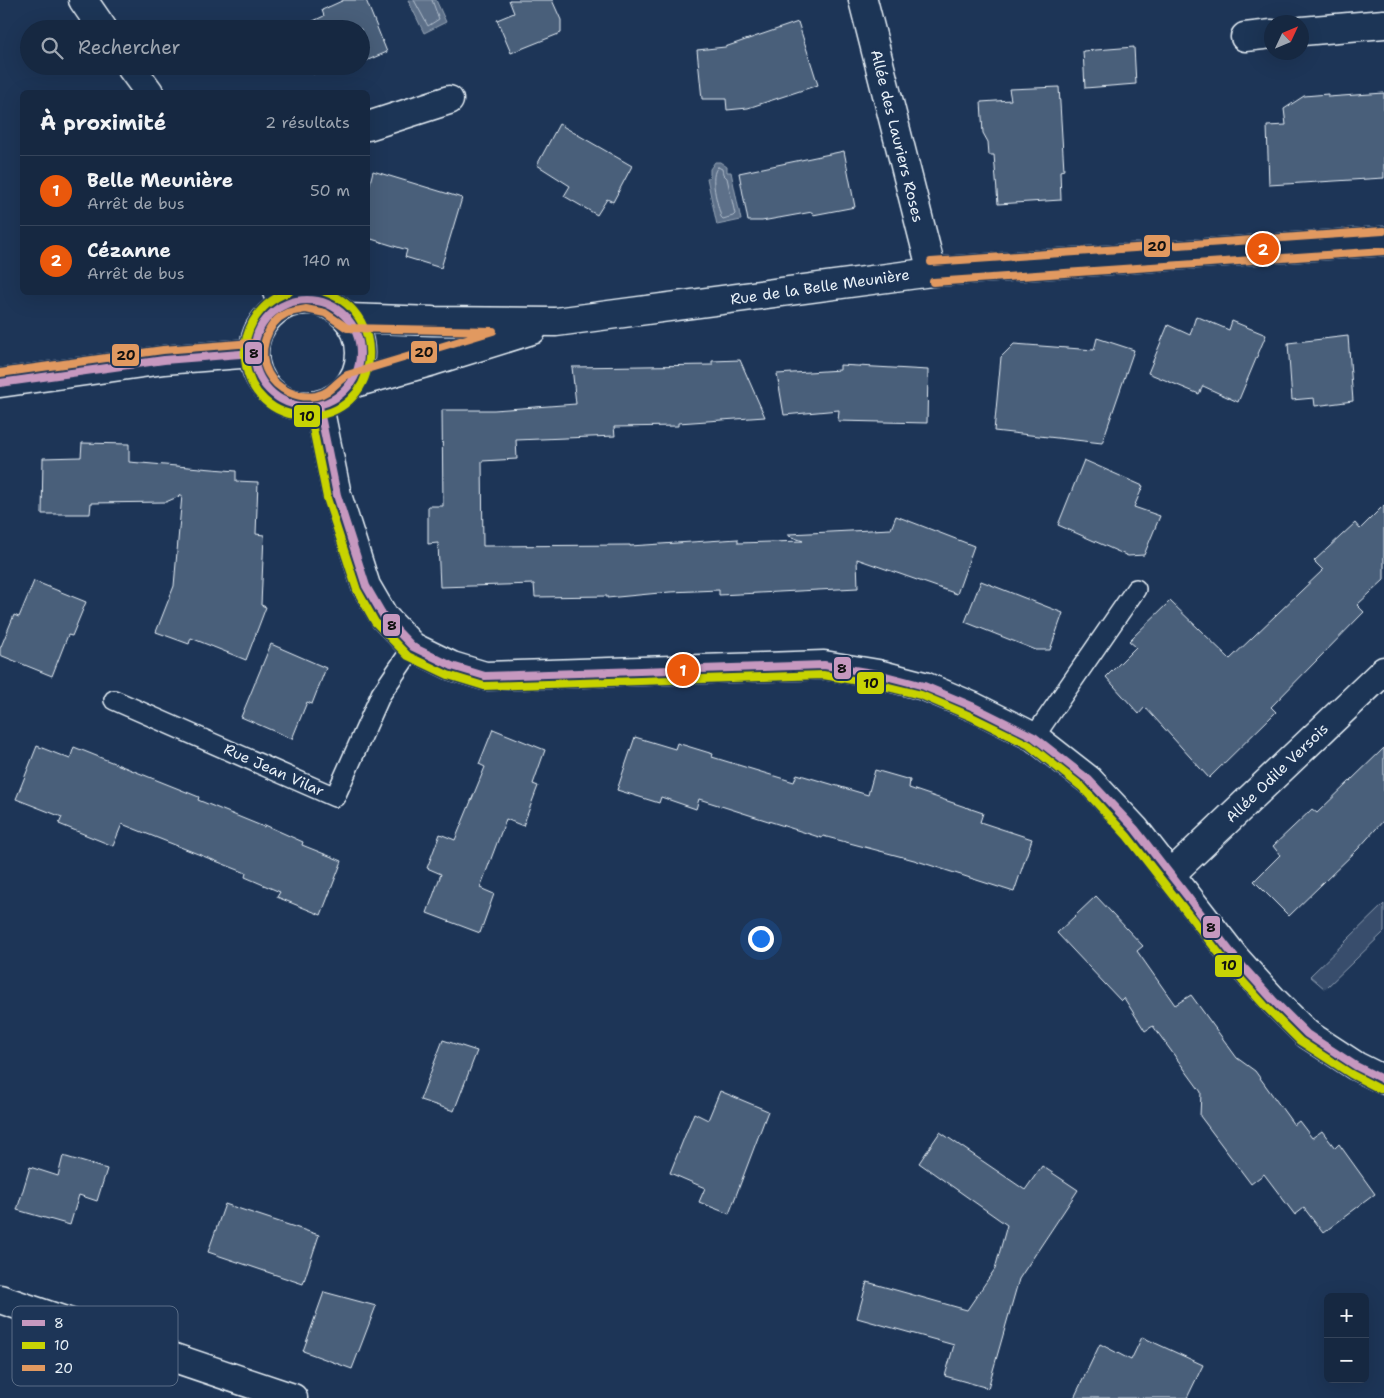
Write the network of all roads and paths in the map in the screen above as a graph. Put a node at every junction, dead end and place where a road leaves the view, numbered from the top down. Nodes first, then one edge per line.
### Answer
1 (83, 0) edge
2 (863, 0) edge
3 (97, 20) edge
4 (1384, 24) edge
5 (1309, 30) edge
6 (136, 75) edge
7 (147, 90) edge
8 (449, 100) dead end
9 (370, 125) edge
10 (1384, 241) edge
11 (932, 272) junction
12 (280, 298) edge
13 (348, 318) junction
14 (556, 322) junction
15 (253, 354) junction
16 (0, 383) edge
17 (352, 384) junction
18 (320, 406) junction
19 (1136, 589) dead end
20 (413, 647) junction
21 (1384, 671) edge
22 (114, 700) dead end
23 (1034, 737) junction
24 (1170, 874) junction
25 (1384, 1080) edge
26 (0, 1298) edge
27 (23, 1306) edge
28 (178, 1359) edge
29 (293, 1398) edge

1 - 3 street
2 - 11 street, Allée des Lauriers Roses
4 - 5 street
6 - 7 street
8 - 9 street
10 - 11 street, Rue de la Belle Meunière
11 - 14 street, Rue de la Belle Meunière
12 - 13 street
12 - 15 street
13 - 14 street, Rue de la Belle Meunière
13 - 17 street
14 - 17 street, Rue de la Belle Meunière
15 - 16 street
15 - 18 street
17 - 18 street
18 - 20 street
19 - 23 lane
20 - 22 lane, Rue Jean Vilar
20 - 23 street
21 - 24 street, Allée Odile Versois
23 - 24 street
24 - 25 street
26 - 27 street
28 - 29 street

